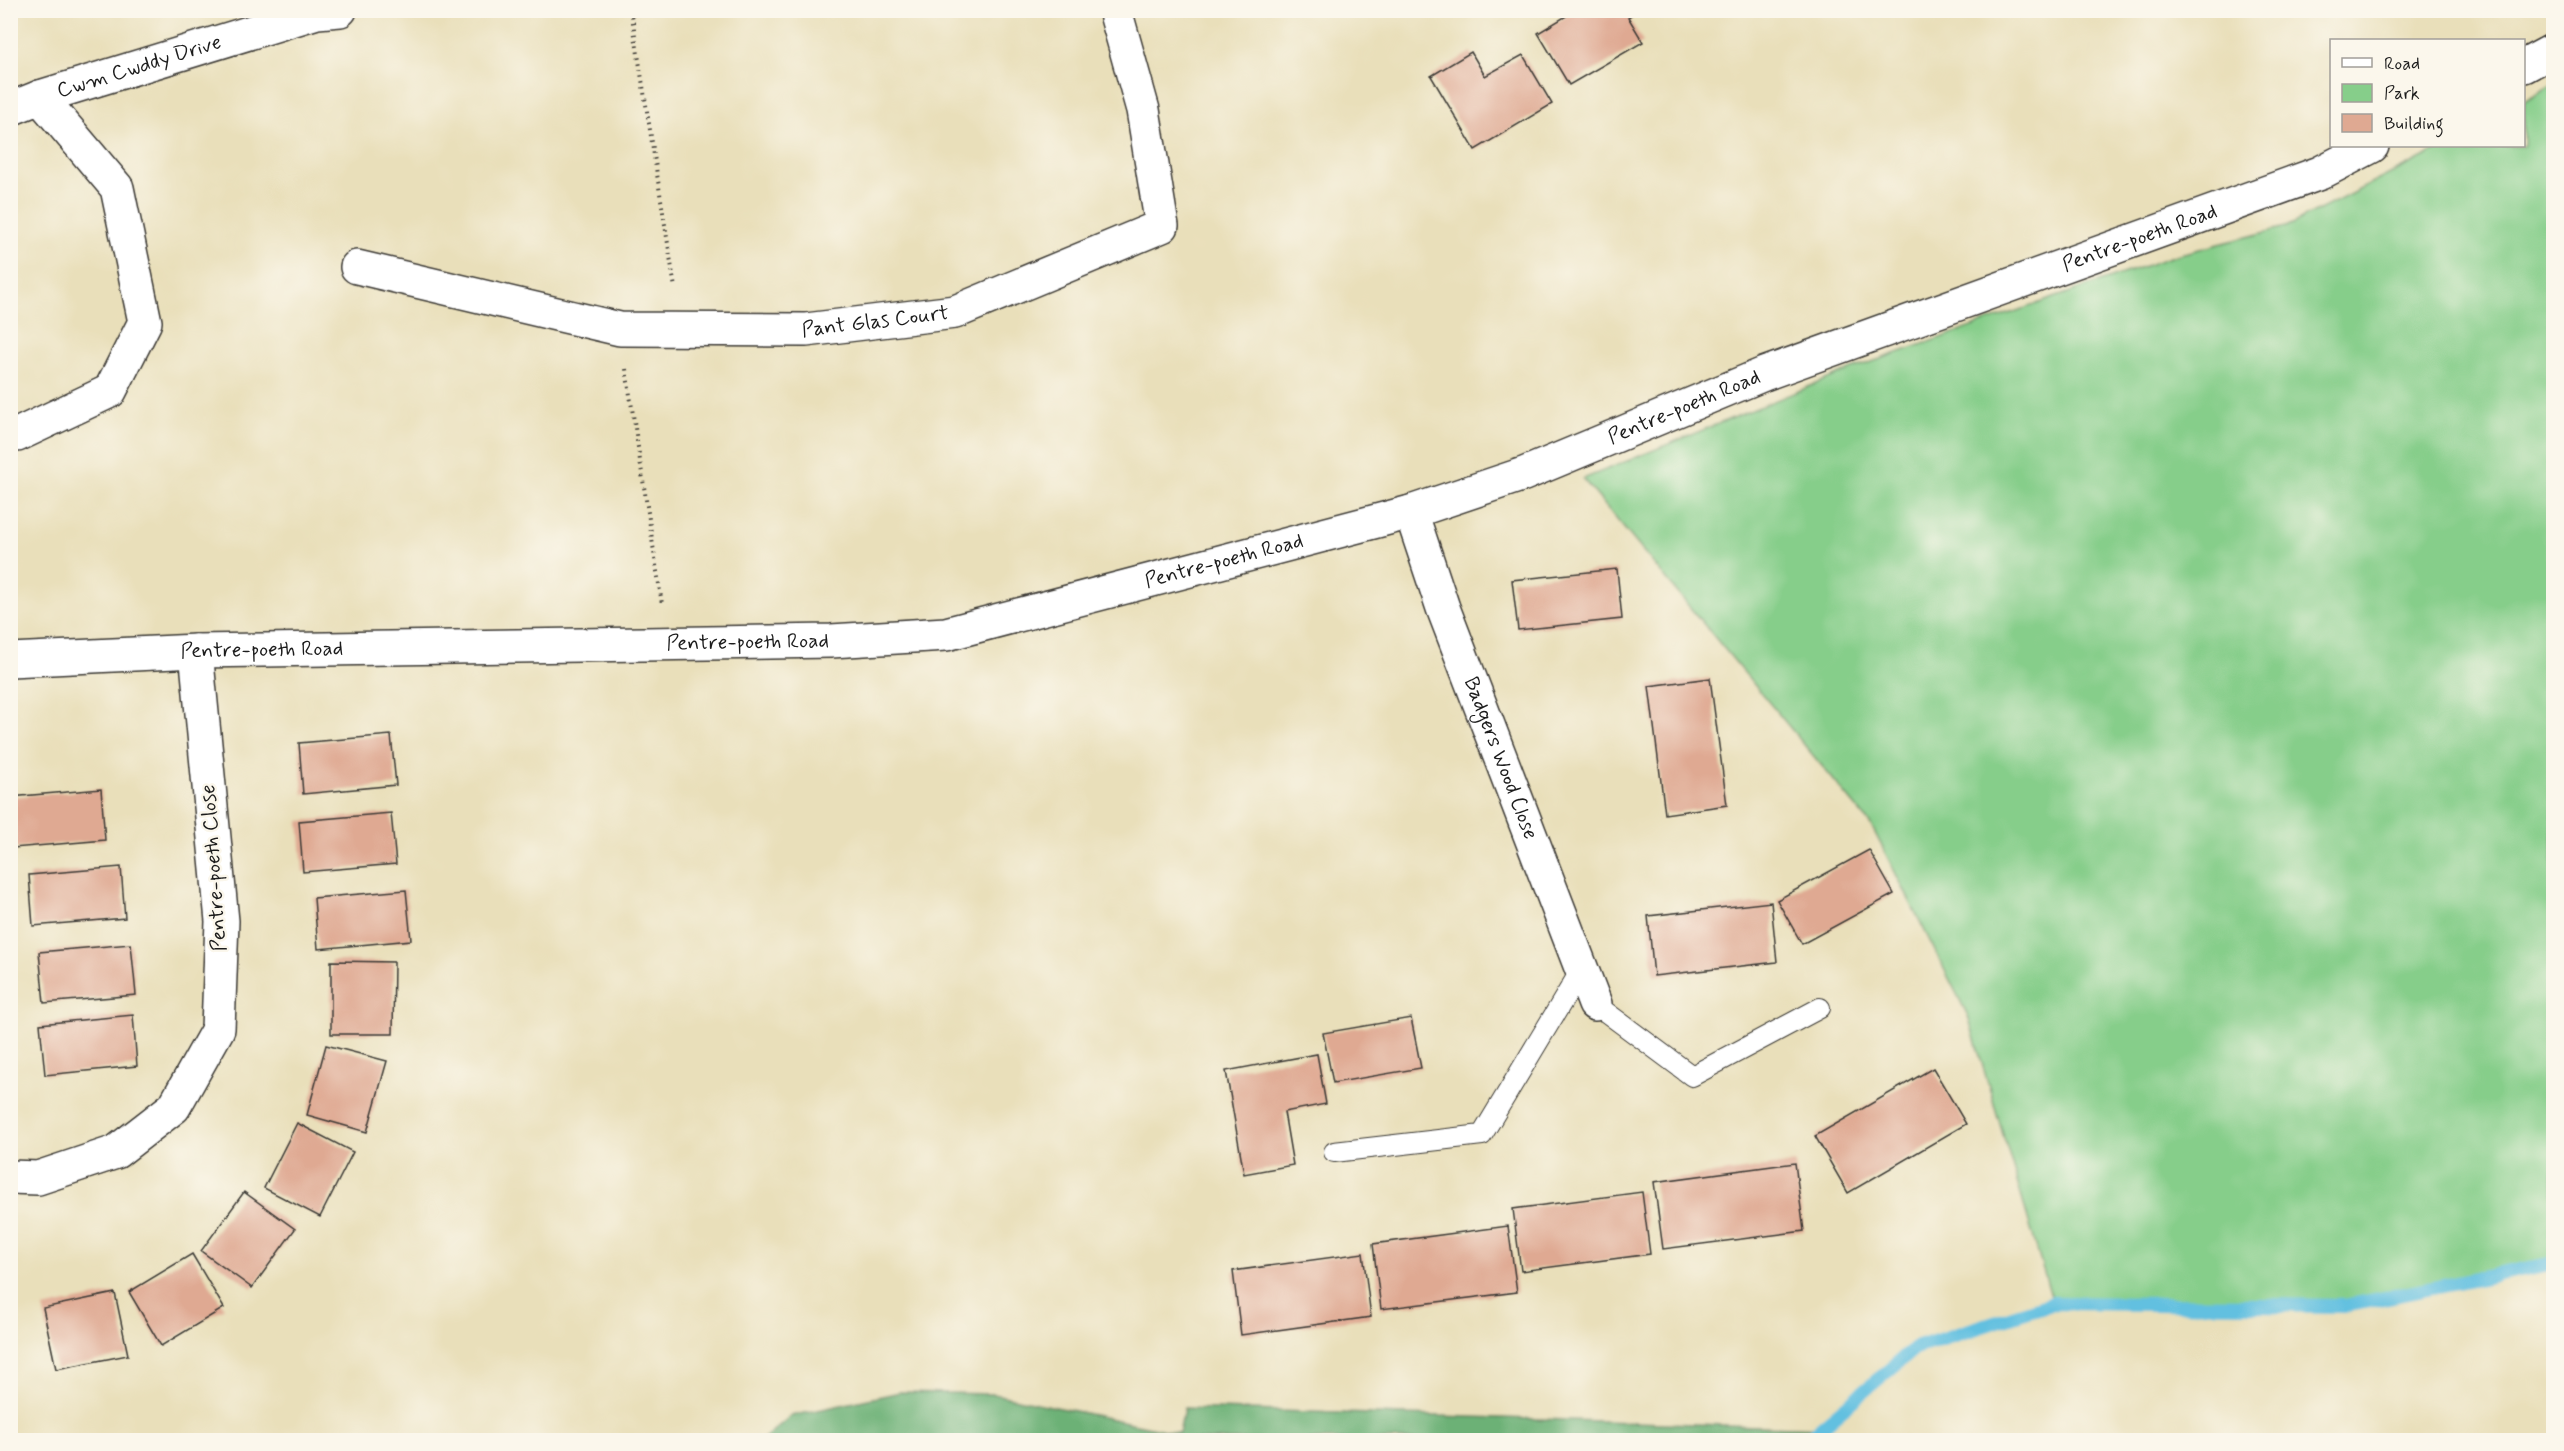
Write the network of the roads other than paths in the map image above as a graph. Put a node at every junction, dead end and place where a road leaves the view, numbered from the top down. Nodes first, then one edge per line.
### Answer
1 (1115, 10) edge
2 (324, 11) edge
3 (2553, 50) edge
4 (2525, 65) edge
5 (40, 97) junction
6 (10, 110) edge
7 (2370, 147) edge
8 (357, 267) dead end
9 (10, 436) edge
10 (1412, 512) junction
11 (196, 651) junction
12 (10, 660) edge
13 (1582, 967) junction
14 (1595, 1004) joint
15 (1820, 1008) dead end
16 (1334, 1152) dead end
17 (10, 1177) edge

1 - 8 street, Pant Glas Court
2 - 5 street, Cwm Cwddy Drive
3 - 4 street
5 - 6 street, Cwm Cwddy Drive
5 - 9 street
7 - 10 street, Pentre-poeth Road
10 - 11 street, Pentre-poeth Road
10 - 13 street, Badgers Wood Close
11 - 12 street, Pentre-poeth Road
11 - 17 street, Pentre-poeth Close
13 - 14 street, Badgers Wood Close
13 - 16 lane
14 - 15 lane

